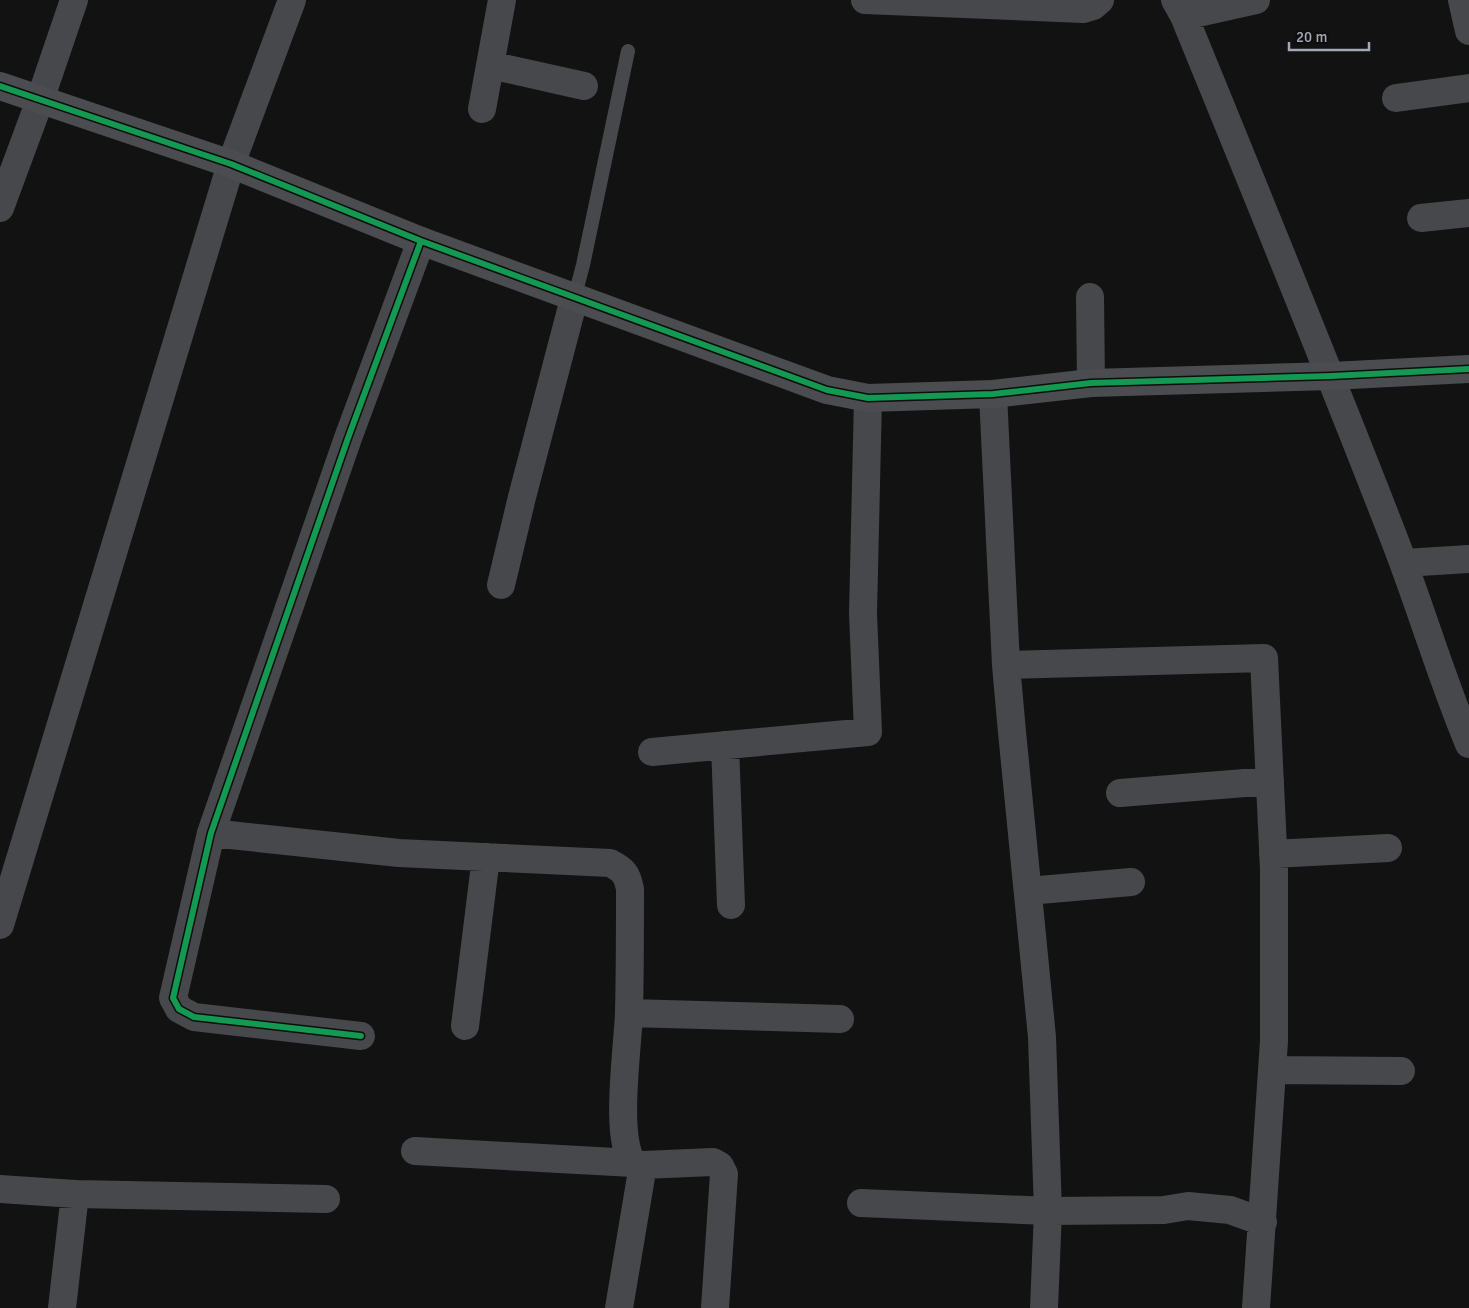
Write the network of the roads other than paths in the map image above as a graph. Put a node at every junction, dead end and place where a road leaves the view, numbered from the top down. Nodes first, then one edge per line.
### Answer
1 (74, 0) edge
2 (292, 0) edge
3 (502, 0) edge
4 (865, 0) edge
5 (1100, 0) edge
6 (1256, 0) edge
7 (1462, 0) edge
8 (1180, 8) edge
9 (1469, 31) edge
10 (628, 51) dead end
11 (490, 65) junction
12 (0, 86) edge
13 (584, 86) dead end
14 (1469, 88) edge
15 (1396, 98) dead end
16 (40, 100) junction
17 (482, 109) dead end
18 (231, 164) junction
19 (0, 208) edge
20 (1469, 213) edge
21 (1421, 218) dead end
22 (421, 241) junction
23 (1090, 297) dead end
24 (574, 299) junction
25 (1469, 369) edge
26 (1331, 376) junction
27 (1091, 383) junction
28 (993, 394) junction
29 (868, 398) junction
30 (1469, 559) edge
31 (1404, 563) junction
32 (501, 585) dead end
33 (1006, 665) junction
34 (1469, 744) edge
35 (726, 745) junction
36 (652, 752) dead end
37 (1270, 781) junction
38 (1120, 793) dead end
39 (211, 833) junction
40 (1388, 848) dead end
41 (1273, 854) junction
42 (486, 857) junction
43 (1131, 882) dead end
44 (1028, 891) junction
45 (732, 905) dead end
46 (0, 925) edge
47 (629, 1013) junction
48 (840, 1019) dead end
49 (465, 1026) dead end
50 (361, 1036) dead end
51 (1272, 1070) junction
52 (1401, 1071) dead end
53 (415, 1151) dead end
54 (638, 1164) junction
55 (0, 1189) edge
56 (75, 1194) junction
57 (326, 1199) dead end
58 (861, 1203) dead end
59 (1048, 1210) junction
60 (1262, 1222) junction
61 (62, 1308) edge
62 (619, 1308) edge
63 (714, 1308) edge
64 (1044, 1308) edge
65 (1256, 1308) edge

1 - 16 street
2 - 18 street
3 - 11 street
4 - 5 street
6 - 8 street
7 - 9 street
8 - 26 street
10 - 24 lane
11 - 13 street
11 - 17 street
12 - 16 street
14 - 15 street
16 - 18 street
16 - 19 street
18 - 22 street
18 - 46 street
20 - 21 street
22 - 24 street
22 - 39 street
23 - 27 street
24 - 29 street
24 - 32 street
25 - 26 street
26 - 27 street
26 - 31 street
27 - 28 street
28 - 29 street
28 - 33 street
29 - 35 street
30 - 31 street
31 - 34 street
33 - 37 street
33 - 44 street
35 - 36 street
35 - 45 street
37 - 38 street
37 - 41 street
39 - 42 street
39 - 50 street
40 - 41 street
41 - 51 street
42 - 47 street
42 - 49 street
43 - 44 street
44 - 59 street
47 - 48 street
47 - 54 street
51 - 52 street
51 - 60 street
53 - 54 street
54 - 62 street
54 - 63 street
55 - 56 street
56 - 57 street
56 - 61 street
58 - 59 street
59 - 60 street
59 - 64 street
60 - 65 street

